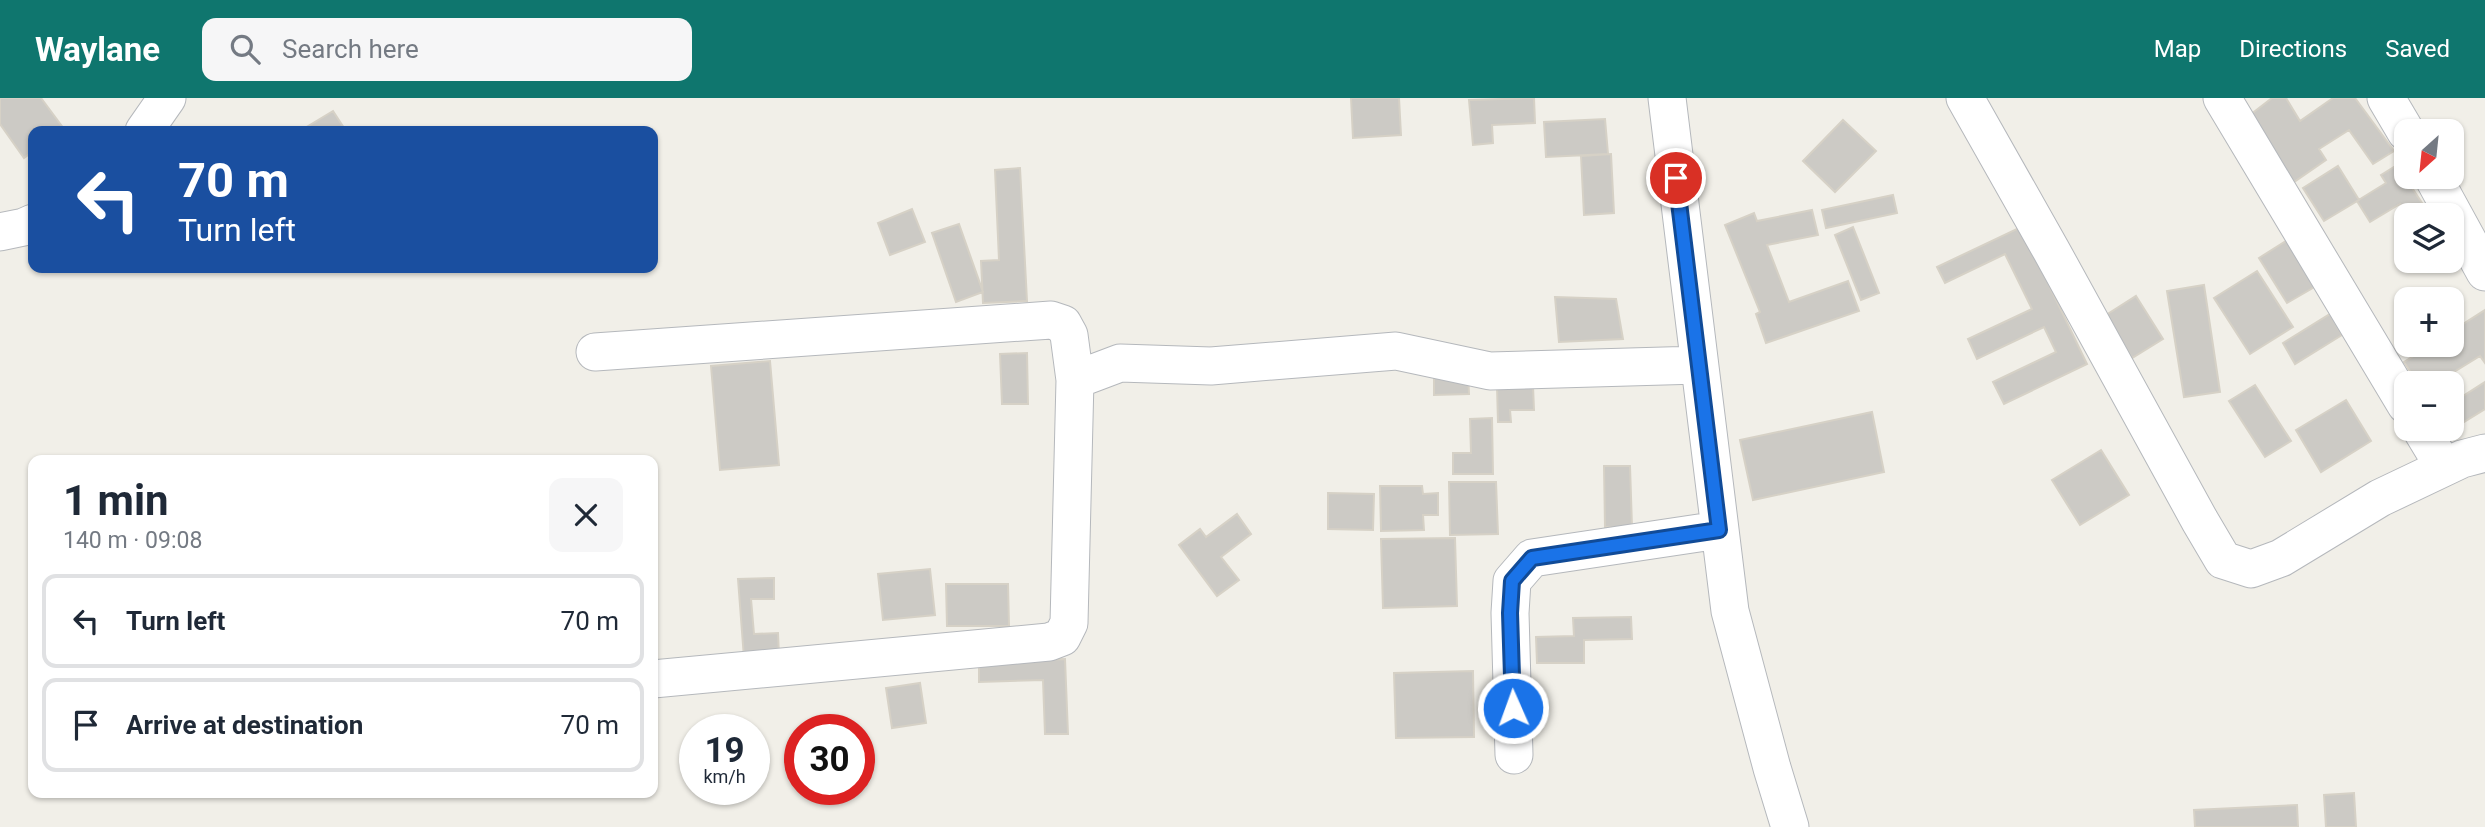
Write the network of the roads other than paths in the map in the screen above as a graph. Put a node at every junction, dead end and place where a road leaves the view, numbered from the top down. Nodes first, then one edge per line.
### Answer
1 (167, 98) edge
2 (1667, 98) edge
3 (1965, 98) edge
4 (2222, 98) edge
5 (2386, 98) edge
6 (2398, 119) edge
7 (147, 126) edge
8 (2440, 189) edge
9 (28, 225) edge
10 (0, 232) edge
11 (2485, 272) edge
12 (595, 352) dead end
13 (1699, 365) junction
14 (1075, 380) junction
15 (2394, 385) edge
16 (2428, 441) edge
17 (2485, 453) edge
18 (2444, 467) junction
19 (1719, 530) junction
20 (658, 679) edge
21 (1514, 755) dead end
22 (1790, 827) edge

1 - 7 street
2 - 13 street
3 - 18 street
4 - 15 street
5 - 6 street
8 - 11 street
9 - 10 street
12 - 14 street
13 - 14 street
13 - 19 street
14 - 20 street
16 - 18 street
17 - 18 street
19 - 21 street
19 - 22 street

